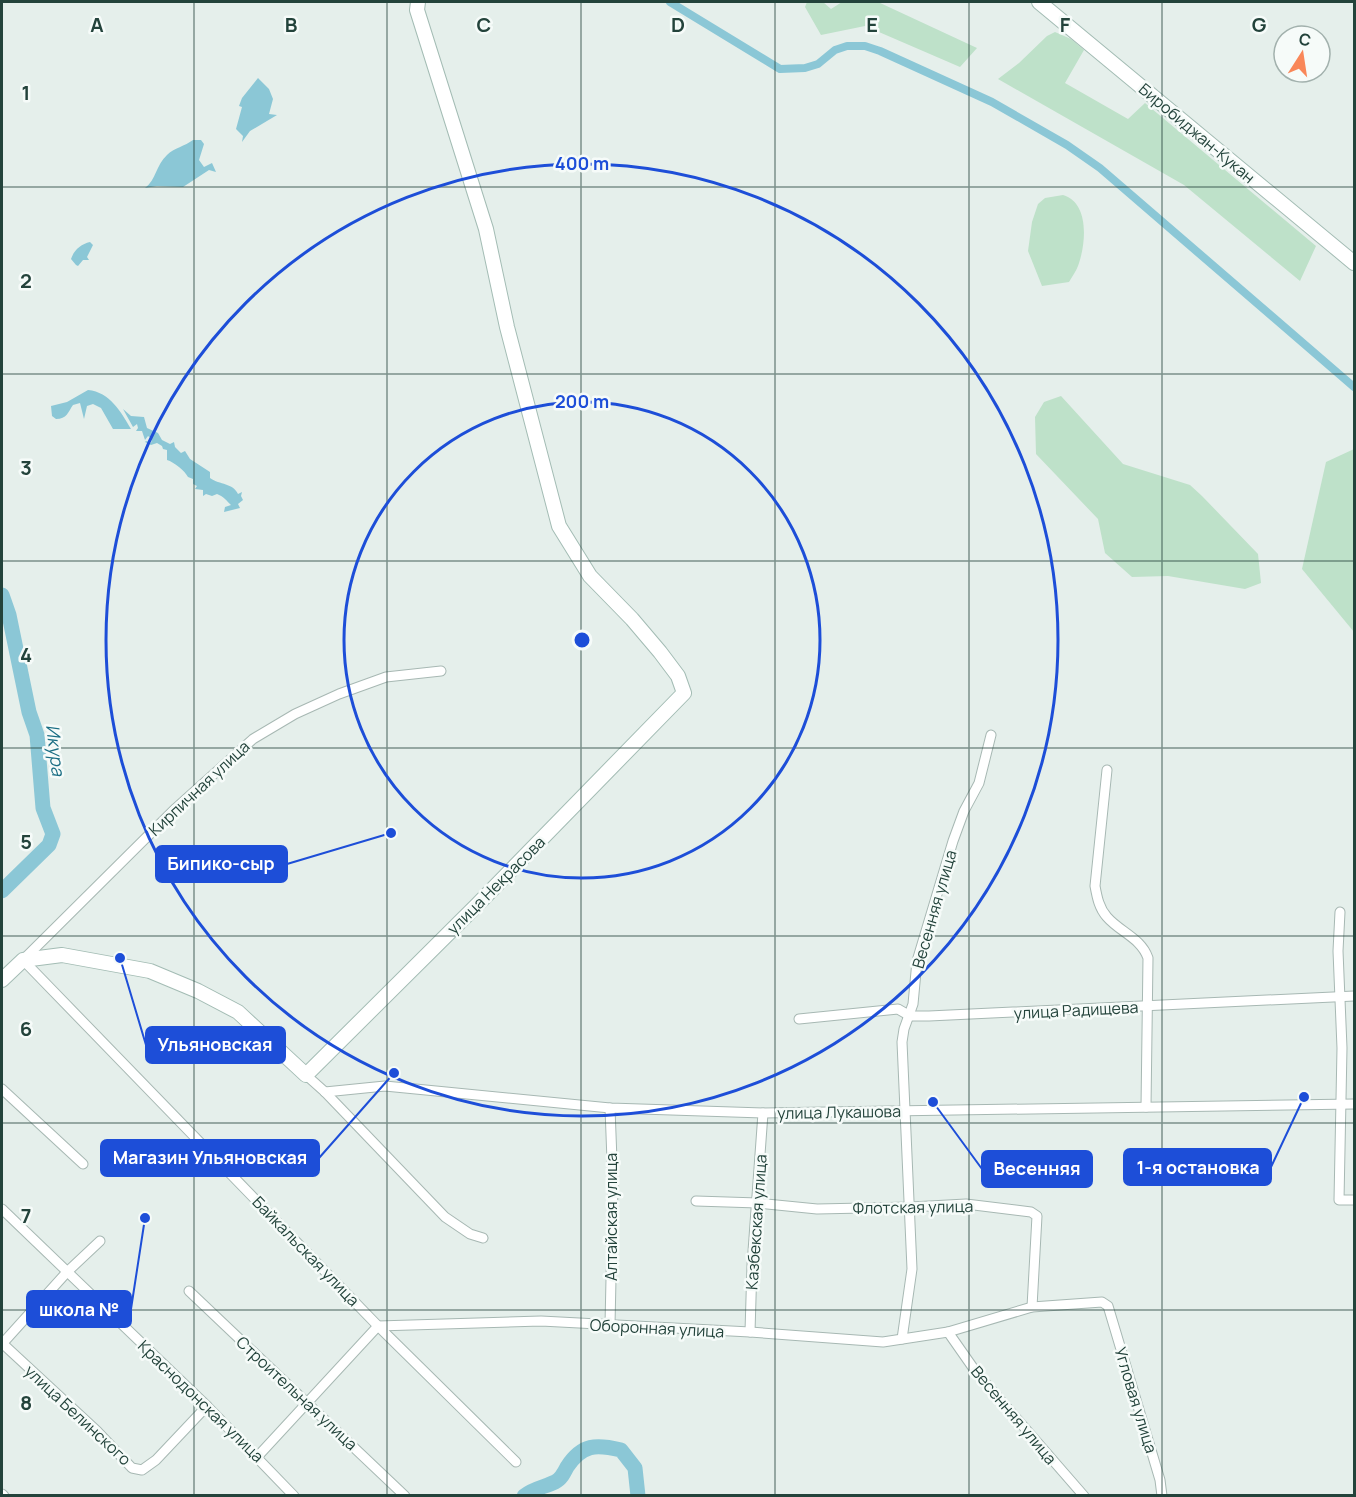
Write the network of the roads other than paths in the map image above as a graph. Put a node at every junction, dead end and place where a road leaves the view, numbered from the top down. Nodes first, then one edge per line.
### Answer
1 (418, 2) edge
2 (1039, 2) edge
3 (1354, 263) edge
4 (441, 671) dead end
5 (991, 735) dead end
6 (1107, 770) dead end
7 (1340, 912) dead end
8 (23, 960) junction
9 (2, 980) edge
10 (1354, 996) edge
11 (1341, 997) junction
12 (1148, 1006) junction
13 (910, 1016) junction
14 (799, 1019) dead end
15 (306, 1075) junction
16 (2, 1089) edge
17 (326, 1092) junction
18 (1354, 1104) edge
19 (1341, 1105) junction
20 (1146, 1107) junction
21 (610, 1108) junction
22 (905, 1111) junction
23 (763, 1113) junction
24 (83, 1164) dead end
25 (1354, 1200) edge
26 (696, 1201) dead end
27 (758, 1203) junction
28 (911, 1207) junction
29 (2, 1209) edge
30 (483, 1238) dead end
31 (100, 1241) dead end
32 (67, 1272) junction
33 (189, 1292) dead end
34 (1108, 1306) joint
35 (1032, 1307) junction
36 (610, 1325) junction
37 (378, 1326) junction
38 (750, 1332) junction
39 (948, 1332) junction
40 (903, 1339) junction
41 (2, 1344) edge
42 (307, 1402) junction
43 (207, 1406) junction
44 (258, 1456) junction
45 (516, 1461) dead end
46 (294, 1496) edge
47 (405, 1496) edge
48 (1084, 1496) edge
49 (1162, 1496) edge

1 - 15 street, улица Некрасова
2 - 3 street, Биробиджан-Кукан
4 - 8 street, Кирпичная улица
5 - 13 street, Весенняя улица
6 - 12 street
7 - 11 street
8 - 9 street, Кирпичная улица
8 - 15 street
8 - 37 street, Байкальская улица
10 - 11 street, улица Радищева
11 - 12 street, улица Радищева
11 - 19 street
12 - 13 street, улица Радищева
12 - 20 street
13 - 14 street, улица Радищева
13 - 22 street, Весенняя улица
15 - 17 street
16 - 24 street
17 - 21 street, улица Лукашова
17 - 30 street
18 - 19 street, улица Лукашова
19 - 20 street, улица Лукашова
19 - 25 street
20 - 22 street, улица Лукашова
21 - 23 street, улица Лукашова
21 - 36 street, Алтайская улица
22 - 23 street, улица Лукашова
22 - 28 street, Весенняя улица
23 - 27 street, Казбекская улица
26 - 27 street, Флотская улица
27 - 28 street, Флотская улица
27 - 38 street, Казбекская улица
28 - 35 street, Флотская улица
28 - 40 street, Весенняя улица
29 - 32 street, Краснодонская улица
31 - 32 street
32 - 41 street
32 - 43 street, Краснодонская улица
33 - 42 street, Строительная улица
34 - 35 street, Оборонная улица
34 - 49 street, Угловая улица
35 - 39 street, Оборонная улица
36 - 37 street, Оборонная улица
36 - 38 street, Оборонная улица
37 - 42 street
37 - 45 street, Байкальская улица
38 - 40 street, Оборонная улица
39 - 40 street, Оборонная улица
39 - 48 street, Весенняя улица
41 - 43 street, улица Белинского
42 - 44 street
42 - 47 street, Строительная улица
43 - 44 street, Краснодонская улица
44 - 46 street, Краснодонская улица

